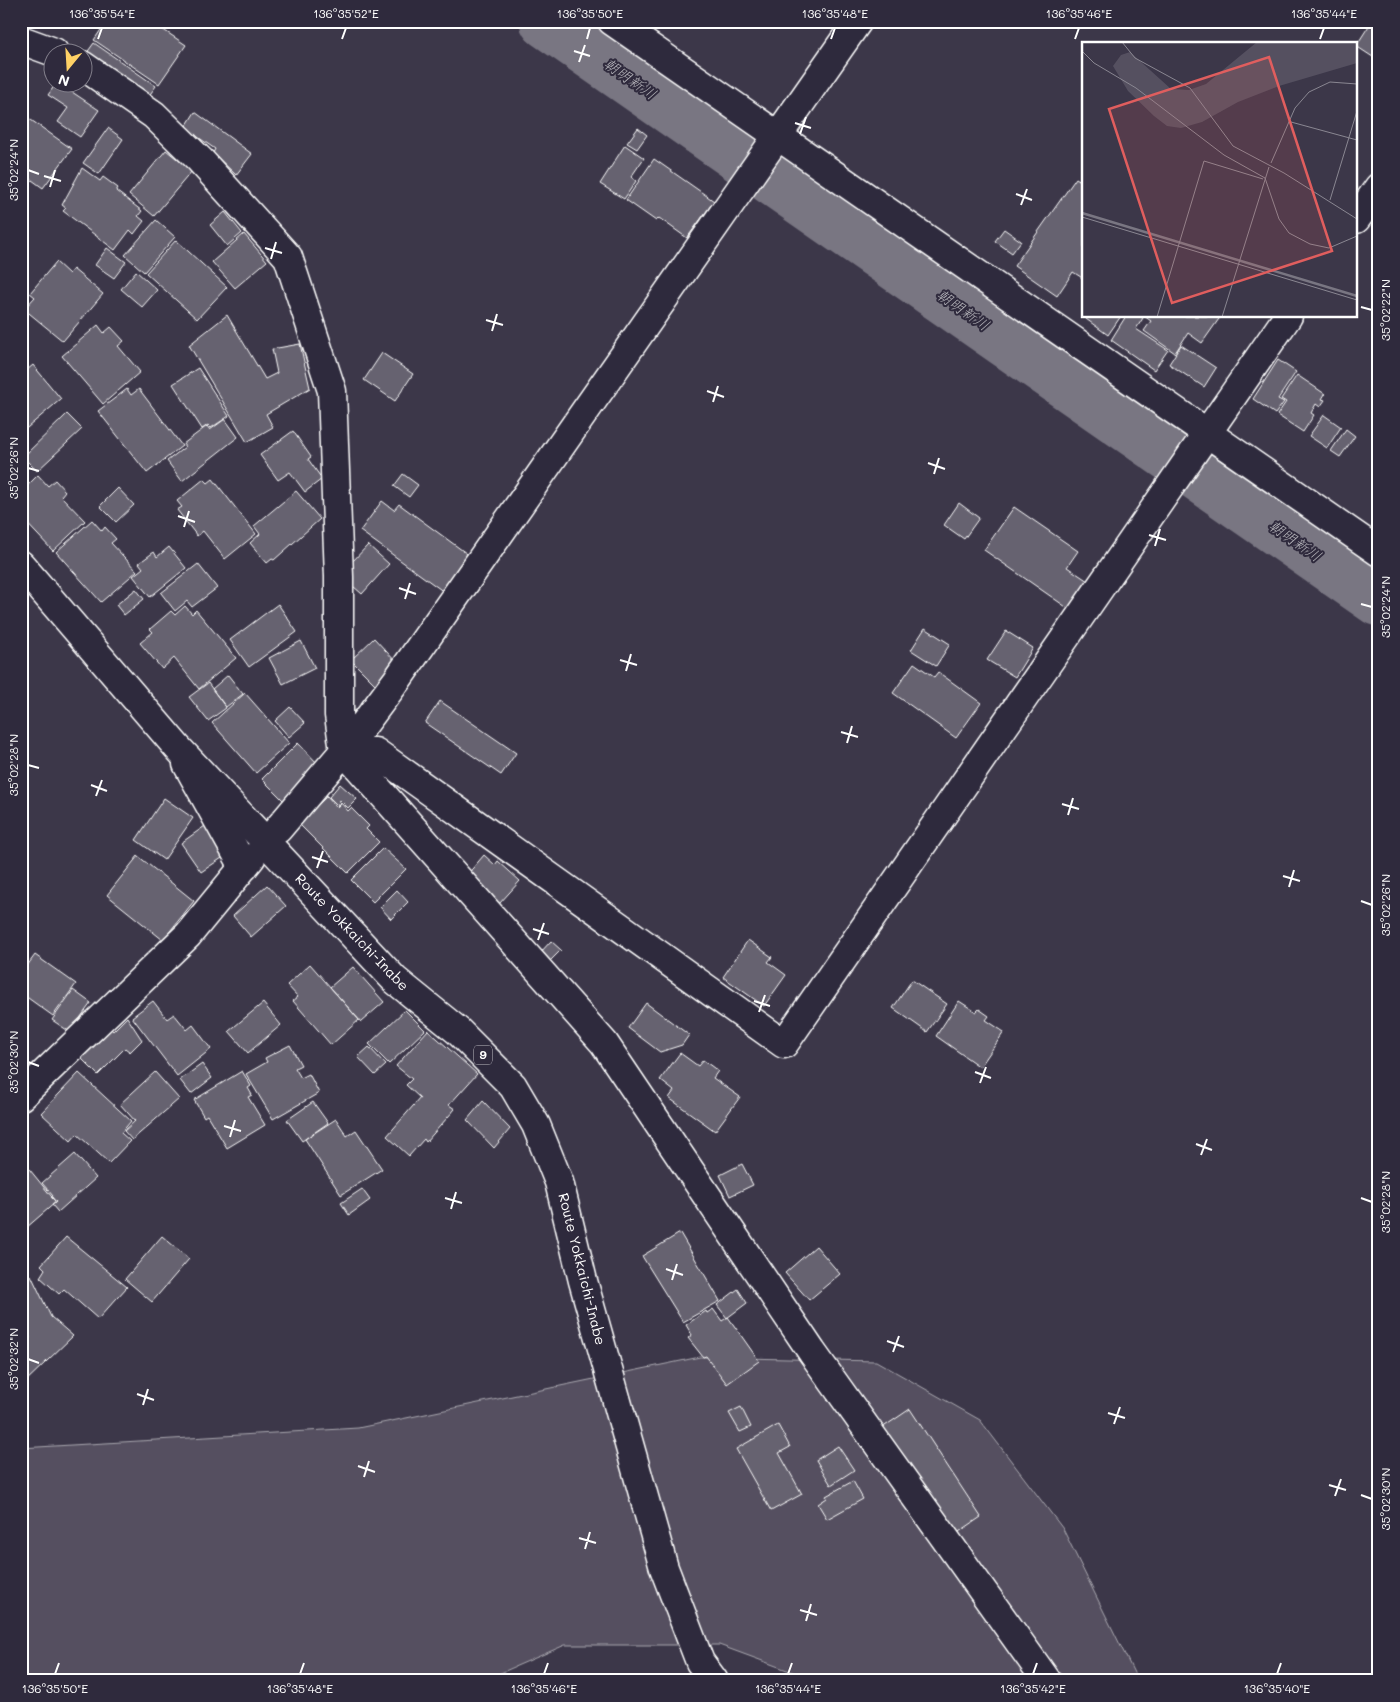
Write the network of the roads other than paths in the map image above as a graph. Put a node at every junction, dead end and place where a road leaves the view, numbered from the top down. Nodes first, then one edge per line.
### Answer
1 (612, 21) edge
2 (858, 21) edge
3 (21, 40) edge
4 (42, 48) edge
5 (92, 72) edge
6 (772, 146) junction
7 (1379, 187) edge
8 (1358, 216) edge
9 (1287, 318) edge
10 (1206, 433) junction
11 (1379, 552) edge
12 (21, 565) edge
13 (177, 747) junction
14 (344, 751) junction
15 (278, 829) dead end
16 (21, 1096) edge
17 (714, 1681) edge
18 (1047, 1681) edge

1 - 6 street
2 - 6 street
3 - 4 street
5 - 14 street
6 - 10 street
6 - 14 street
7 - 8 street
9 - 10 street
10 - 11 street
10 - 14 street
12 - 13 street, Route Yokkaichi-Inabe / 9
13 - 16 street
13 - 17 street, Route Yokkaichi-Inabe / 9
14 - 15 street
14 - 18 street

